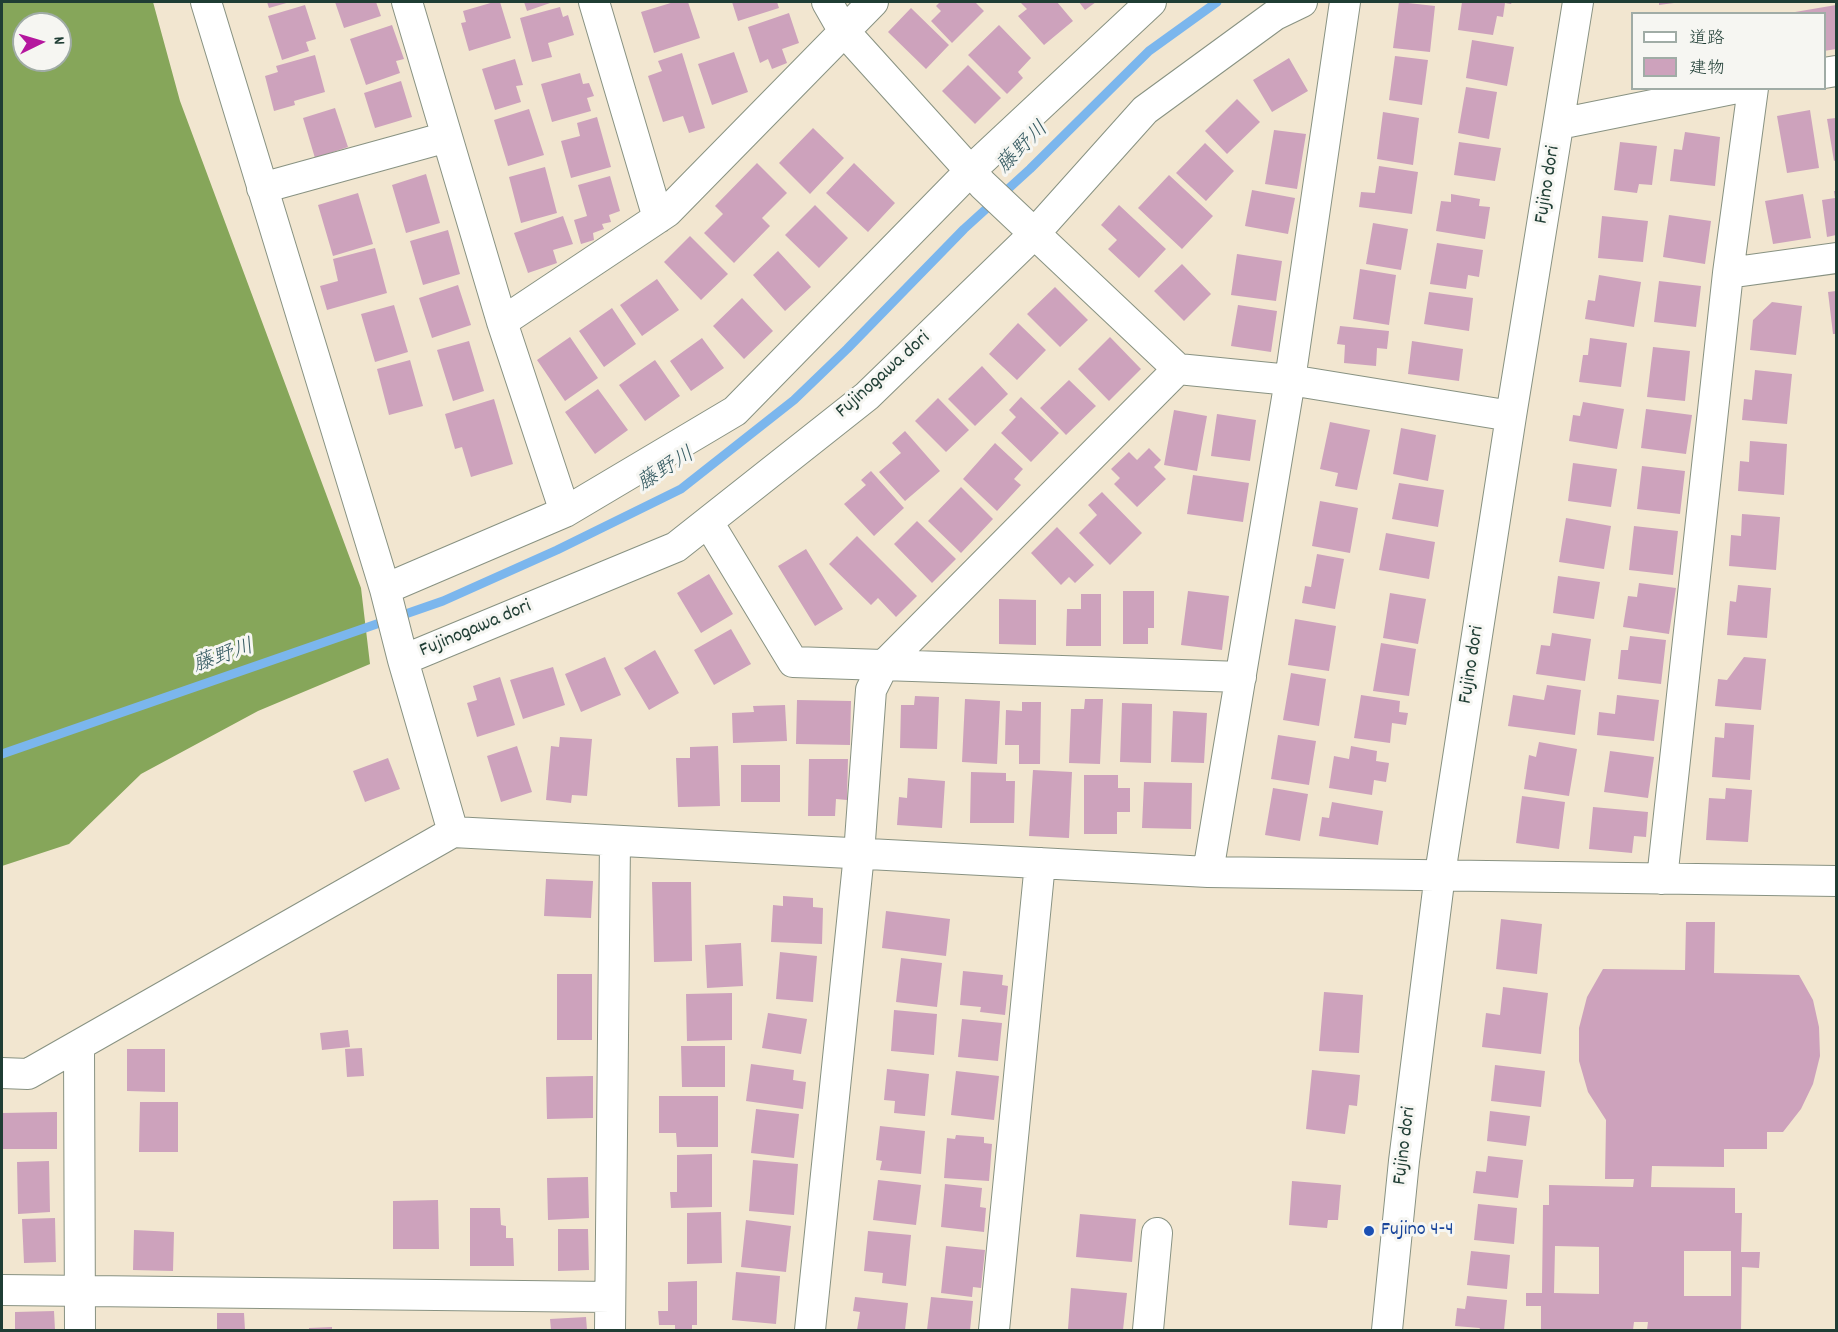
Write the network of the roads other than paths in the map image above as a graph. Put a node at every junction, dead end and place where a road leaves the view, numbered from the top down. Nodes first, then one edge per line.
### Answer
1 (206, 2) edge
2 (407, 2) edge
3 (594, 2) edge
4 (827, 2) edge
5 (873, 2) edge
6 (1151, 2) edge
7 (1302, 2) edge
8 (1345, 2) edge
9 (1578, 2) edge
10 (843, 30) junction
11 (1727, 90) edge
12 (1753, 90) edge
13 (1559, 124) junction
14 (447, 137) junction
15 (977, 178) junction
16 (262, 188) junction
17 (658, 218) junction
18 (1028, 228) junction
19 (1836, 258) edge
20 (1728, 273) junction
21 (502, 322) junction
22 (1178, 369) junction
23 (1290, 380) junction
24 (1511, 416) junction
25 (565, 512) junction
26 (708, 522) junction
27 (385, 589) junction
28 (403, 660) junction
29 (884, 666) junction
30 (1241, 677) junction
31 (453, 832) junction
32 (615, 841) junction
33 (859, 854) junction
34 (1040, 863) junction
35 (1208, 872) junction
36 (1440, 874) junction
37 (1662, 879) junction
38 (1836, 881) edge
39 (79, 1045) junction
40 (2, 1073) edge
41 (1156, 1233) dead end
42 (2, 1290) edge
43 (80, 1290) junction
44 (610, 1297) junction
45 (80, 1330) edge
46 (610, 1330) edge
47 (810, 1330) edge
48 (994, 1330) edge
49 (1148, 1330) edge
50 (1387, 1330) edge

1 - 16 street
2 - 14 street
3 - 17 street
4 - 10 street
5 - 10 street
6 - 15 street
7 - 18 street, Fujinogawa dori
8 - 23 street
9 - 13 street, Fujino dori
10 - 15 street
10 - 17 street
11 - 13 street
12 - 20 street
13 - 24 street, Fujino dori
14 - 16 street
14 - 21 street
15 - 18 street
15 - 25 street
16 - 27 street
17 - 21 street
18 - 22 street
18 - 26 street, Fujinogawa dori
19 - 20 street
20 - 37 street
21 - 25 street
22 - 23 street
22 - 29 street
23 - 24 street
23 - 30 street
24 - 36 street, Fujino dori
25 - 27 street
26 - 28 street, Fujinogawa dori
26 - 29 street
27 - 28 street
28 - 31 street
29 - 30 street
29 - 33 street
30 - 35 street
31 - 32 street
31 - 39 street
32 - 33 street
32 - 44 street
33 - 34 street
33 - 47 street
34 - 35 street
34 - 48 street
35 - 36 street
36 - 37 street
36 - 50 street, Fujino dori
37 - 38 street
39 - 40 street
39 - 43 street
41 - 49 street
42 - 43 street
43 - 44 street
43 - 45 street
44 - 46 street

